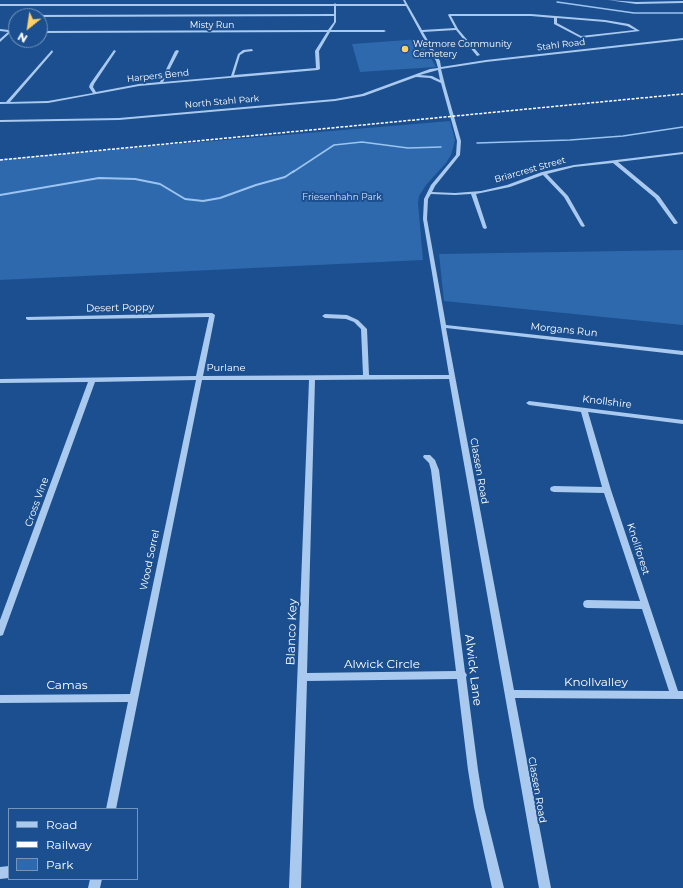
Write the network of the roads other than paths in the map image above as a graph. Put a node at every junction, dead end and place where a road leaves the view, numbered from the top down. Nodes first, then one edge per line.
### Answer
1 (111, 0) edge
2 (221, 0) edge
3 (404, 0) edge
4 (610, 0) edge
5 (683, 2) edge
6 (335, 4) junction
7 (407, 4) junction
8 (0, 5) edge
9 (107, 5) junction
10 (219, 5) junction
11 (48, 15) edge
12 (334, 15) junction
13 (556, 16) junction
14 (457, 29) junction
15 (384, 31) dead end
16 (422, 31) junction
17 (48, 32) edge
18 (329, 32) junction
19 (8, 33) edge
20 (683, 38) edge
21 (0, 40) edge
22 (252, 50) dead end
23 (52, 51) dead end
24 (114, 51) dead end
25 (177, 51) dead end
26 (478, 55) dead end
27 (437, 59) junction
28 (460, 65) junction
29 (440, 68) junction
30 (232, 77) junction
31 (409, 77) junction
32 (442, 80) junction
33 (161, 83) junction
34 (95, 93) junction
35 (0, 103) edge
36 (8, 103) junction
37 (0, 121) edge
38 (683, 153) edge
39 (614, 161) junction
40 (544, 173) junction
41 (429, 193) junction
42 (473, 193) junction
43 (676, 223) dead end
44 (583, 226) dead end
45 (485, 228) dead end
46 (212, 315) joint
47 (325, 316) dead end
48 (28, 318) dead end
49 (443, 326) junction
50 (683, 353) edge
51 (312, 377) junction
52 (366, 377) junction
53 (452, 377) junction
54 (199, 378) junction
55 (92, 380) junction
56 (0, 381) edge
57 (529, 403) dead end
58 (584, 410) junction
59 (683, 422) edge
60 (427, 457) dead end
61 (554, 489) dead end
62 (607, 490) junction
63 (587, 604) dead end
64 (645, 605) junction
65 (0, 632) edge
66 (462, 675) junction
67 (302, 677) junction
68 (509, 694) junction
69 (679, 695) edge
70 (134, 698) junction
71 (0, 699) edge
72 (111, 808) edge
73 (295, 888) edge
74 (498, 888) edge
75 (545, 888) edge

1 - 9 street
2 - 10 street
3 - 7 street, Classen Road
4 - 5 street
6 - 7 street
6 - 10 street
6 - 12 street
7 - 16 street, Classen Road
8 - 9 street
9 - 10 street
11 - 12 street
12 - 18 street
13 - 13 street
13 - 14 street
14 - 16 street
14 - 26 street
15 - 18 street, Misty Run
16 - 27 street, Classen Road
17 - 18 street, Misty Run
18 - 30 street, Harpers Bend
19 - 21 street
20 - 28 street, Stahl Road
22 - 30 street
23 - 36 street
24 - 34 street
25 - 33 street
27 - 28 street
27 - 29 street, Classen Road
28 - 29 street, Stahl Road
28 - 32 street
29 - 31 street, North Stahl Park
29 - 32 street, Classen Road
30 - 33 street, Harpers Bend
31 - 32 street
31 - 37 street, North Stahl Park
32 - 41 street, Classen Road
33 - 34 street, Harpers Bend
34 - 36 street, Harpers Bend
35 - 36 street, Harpers Bend
38 - 39 street, Briarcrest Street
39 - 40 street, Briarcrest Street
39 - 43 street
40 - 42 street, Briarcrest Street
40 - 44 street
41 - 42 street, Briarcrest Street
41 - 49 street, Classen Road
42 - 45 street
46 - 48 street, Desert Poppy
46 - 54 street, Wood Sorrel
47 - 52 street
49 - 50 street, Morgans Run
49 - 53 street, Classen Road
51 - 52 street, Purlane
51 - 54 street, Purlane
51 - 67 street, Blanco Key
52 - 53 street, Purlane
53 - 68 street, Classen Road
54 - 55 street, Purlane
54 - 70 street, Wood Sorrel
55 - 56 street, Purlane
55 - 65 street, Cross Vine
57 - 58 street, Knollshire
58 - 59 street, Knollshire
58 - 62 street, Knollforest
60 - 66 street, Alwick Lane
61 - 62 street
62 - 64 street, Knollforest
63 - 64 street
64 - 69 street, Knollforest
66 - 67 street, Alwick Circle
66 - 74 street, Alwick Lane
67 - 73 street, Blanco Key
68 - 69 street, Knollvalley
68 - 75 street, Classen Road
70 - 71 street, Camas
70 - 72 street, Wood Sorrel

